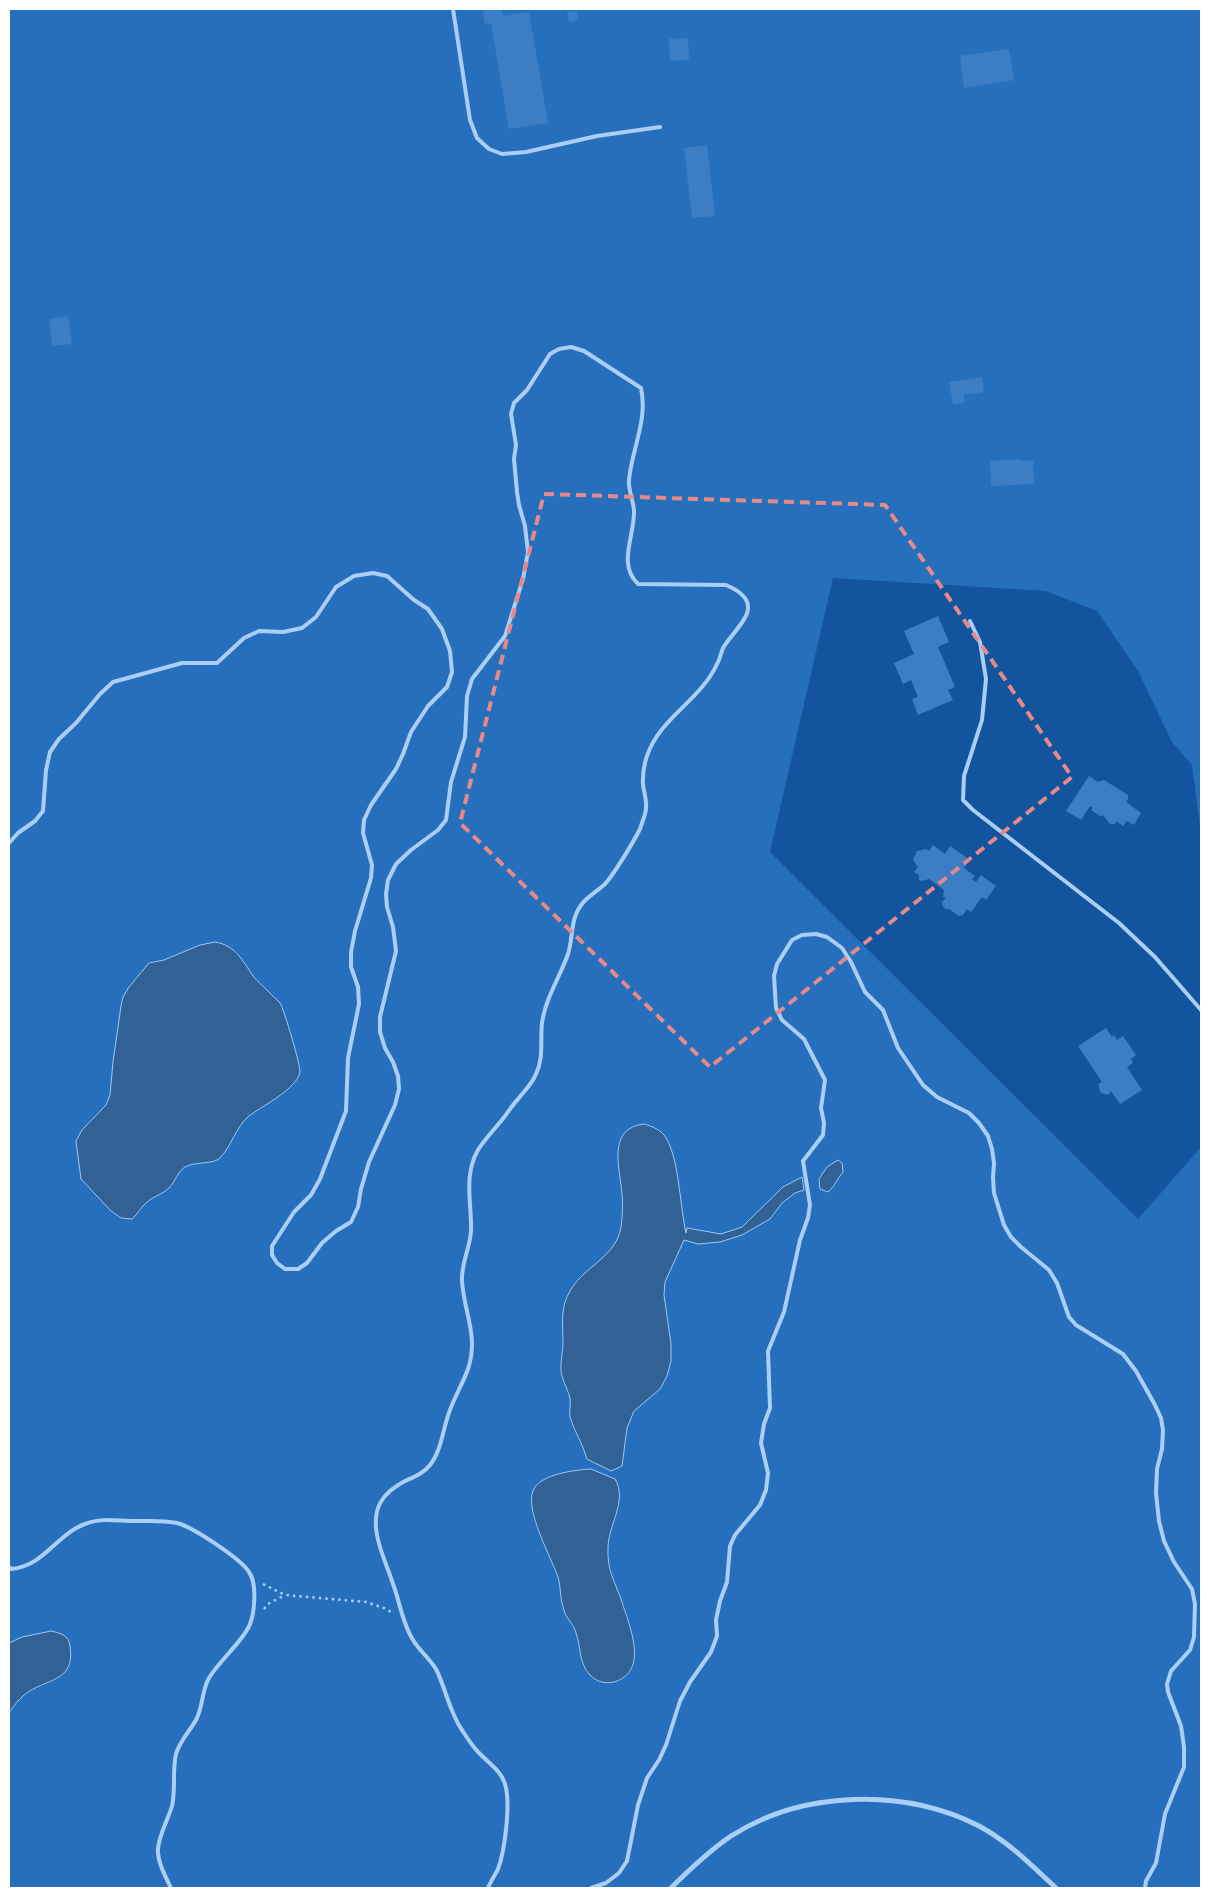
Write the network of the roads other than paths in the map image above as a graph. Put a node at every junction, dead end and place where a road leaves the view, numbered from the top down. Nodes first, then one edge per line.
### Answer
1 (453, 9) edge
2 (660, 127) dead end
3 (970, 622) dead end
4 (9, 843) edge
5 (1201, 1010) edge
6 (9, 1568) edge
7 (15, 1569) junction
8 (9, 1574) edge
9 (170, 1888) edge
10 (488, 1888) edge
11 (591, 1888) edge
12 (671, 1888) edge
13 (1056, 1888) edge
14 (1145, 1888) edge

1 - 2 lane
3 - 5 lane
4 - 10 lane
6 - 7 lane
7 - 8 lane
7 - 9 lane
11 - 14 lane
12 - 13 street

